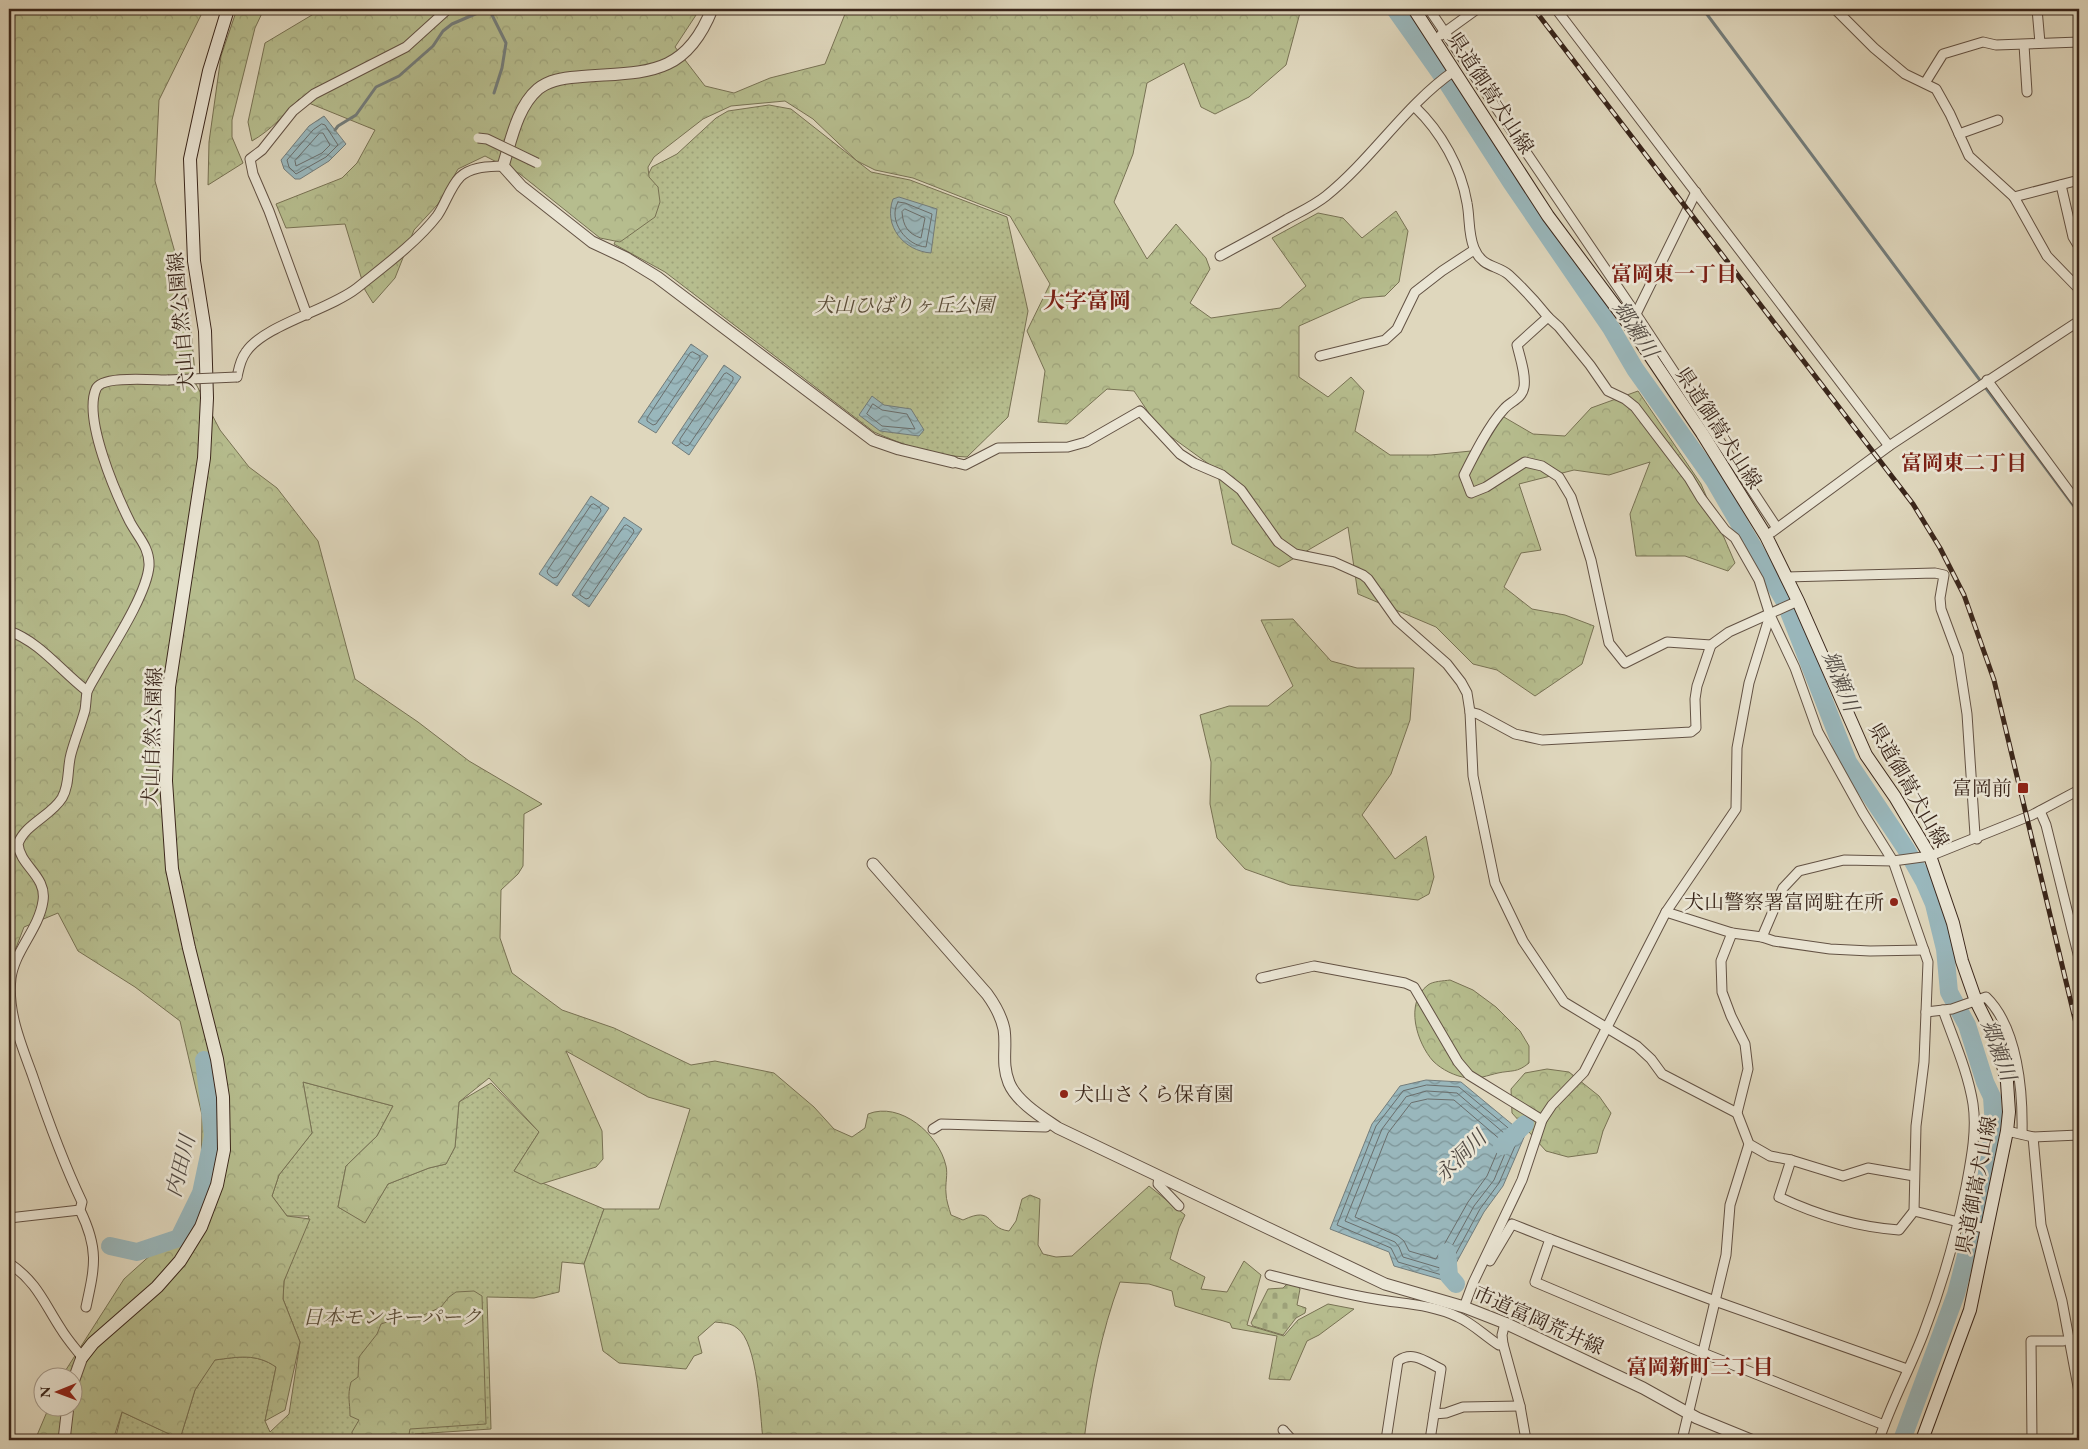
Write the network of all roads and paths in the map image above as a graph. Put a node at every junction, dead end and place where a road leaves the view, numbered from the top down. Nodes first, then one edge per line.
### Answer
1 (228, 9) edge
2 (448, 9) edge
3 (712, 9) edge
4 (1414, 9) edge
5 (1429, 9) edge
6 (1477, 9) edge
7 (1556, 9) edge
8 (1835, 9) edge
9 (2037, 9) edge
10 (1439, 37) junction
11 (2079, 42) edge
12 (2040, 43) junction
13 (2024, 45) junction
14 (1451, 73) junction
15 (1925, 83) junction
16 (2027, 92) dead end
17 (1415, 107) junction
18 (1998, 120) dead end
19 (1959, 134) junction
20 (478, 138) dead end
21 (537, 164) dead end
22 (504, 166) junction
23 (2079, 180) edge
24 (2061, 186) junction
25 (1696, 192) junction
26 (2014, 197) junction
27 (2079, 247) edge
28 (1474, 250) junction
29 (1220, 256) dead end
30 (2079, 289) edge
31 (1636, 314) junction
32 (307, 315) junction
33 (1548, 317) junction
34 (2079, 321) edge
35 (1630, 326) junction
36 (1320, 356) dead end
37 (1987, 380) junction
38 (1889, 446) junction
39 (953, 462) joint
40 (2079, 505) edge
41 (1776, 528) junction
42 (1766, 536) junction
43 (1786, 577) junction
44 (1796, 602) junction
45 (1770, 615) junction
46 (9, 631) edge
47 (1711, 645) junction
48 (88, 691) junction
49 (1470, 712) junction
50 (2079, 790) edge
51 (2040, 810) junction
52 (1977, 839) junction
53 (1930, 856) junction
54 (1893, 861) junction
55 (873, 864) dead end
56 (1666, 912) junction
57 (1732, 933) junction
58 (1762, 937) junction
59 (1924, 950) junction
60 (2079, 958) edge
61 (1261, 978) dead end
62 (1976, 1001) junction
63 (1947, 1010) junction
64 (1926, 1012) junction
65 (1605, 1028) junction
66 (1737, 1113) junction
67 (1542, 1120) junction
68 (1050, 1122) junction
69 (933, 1129) dead end
70 (2008, 1130) junction
71 (2022, 1134) junction
72 (2079, 1135) edge
73 (2033, 1137) junction
74 (1749, 1144) junction
75 (1791, 1160) junction
76 (1914, 1176) junction
77 (1159, 1177) junction
78 (1179, 1206) dead end
79 (80, 1210) junction
80 (1914, 1211) junction
81 (9, 1218) edge
82 (1959, 1222) junction
83 (1987, 1229) junction
84 (1550, 1240) junction
85 (9, 1263) edge
86 (1270, 1275) dead end
87 (1473, 1283) junction
88 (1715, 1301) junction
89 (86, 1307) dead end
90 (1464, 1307) junction
91 (1505, 1323) junction
92 (2063, 1341) dead end
93 (1503, 1344) junction
94 (1703, 1353) junction
95 (82, 1357) junction
96 (79, 1366) edge
97 (1907, 1369) junction
98 (2079, 1392) edge
99 (1520, 1406) junction
100 (1689, 1411) junction
101 (1434, 1414) junction
102 (67, 1416) edge
103 (1884, 1425) junction
104 (1283, 1430) dead end
105 (64, 1440) edge
106 (1292, 1440) edge
107 (1386, 1440) edge
108 (1430, 1440) edge
109 (1526, 1440) edge
110 (1682, 1440) edge
111 (1750, 1440) edge
112 (1878, 1440) edge
113 (1922, 1440) edge
114 (2032, 1440) edge

1 - 95 main road, 犬山自然公園線
2 - 32 street
3 - 22 street
4 - 10 main road, 県道御嵩犬山線
5 - 10 street
6 - 10 street
7 - 25 street
8 - 15 street
9 - 12 street
10 - 14 main road, 県道御嵩犬山線
10 - 31 street
11 - 12 street
12 - 13 street
13 - 15 street
13 - 16 street
14 - 17 street
14 - 35 main road, 県道御嵩犬山線
15 - 19 street
17 - 28 street
17 - 29 street
18 - 19 street
19 - 26 street
20 - 21 street, bridge
22 - 32 street
22 - 39 street
23 - 24 street
24 - 26 street
24 - 27 street
25 - 31 street
25 - 38 street
26 - 30 street
28 - 33 street
28 - 36 street
31 - 35 street
31 - 41 street
32 - 48 street, bridge
33 - 45 street
33 - 47 street
34 - 37 street
35 - 42 main road, 県道御嵩犬山線
37 - 38 street
37 - 40 street
38 - 41 street
39 - 49 street
41 - 42 street
42 - 43 main road, 県道御嵩犬山線
43 - 44 main road, 県道御嵩犬山線
43 - 52 street
44 - 45 street
44 - 53 main road, 県道御嵩犬山線
45 - 47 street
45 - 54 street
45 - 56 street
46 - 48 street
47 - 49 street
48 - 79 street
49 - 65 street
50 - 51 street
51 - 52 street
51 - 60 street
52 - 53 street
53 - 54 street
53 - 62 main road, 県道御嵩犬山線
54 - 58 street
54 - 59 street
55 - 68 street, 市道富岡荒井線
56 - 57 street
56 - 65 street
57 - 58 street
57 - 66 street
58 - 59 street
59 - 64 street
61 - 67 street
62 - 63 street
62 - 70 main road, 県道御嵩犬山線
62 - 71 street
63 - 64 street
63 - 82 street
64 - 76 street
65 - 66 street
65 - 67 street
66 - 74 street
67 - 87 street
68 - 69 street
68 - 77 street, 市道富岡荒井線
70 - 71 street
70 - 83 main road, 県道御嵩犬山線
71 - 73 street
72 - 73 street
73 - 98 street
74 - 75 street
74 - 88 street
75 - 76 street
75 - 80 street
76 - 80 street
77 - 78 street
77 - 90 street, 市道富岡荒井線
79 - 81 street
79 - 89 street
80 - 82 street
82 - 83 street
82 - 97 street
83 - 113 main road, 県道御嵩犬山線
84 - 87 street
84 - 88 street
84 - 94 street
85 - 95 street
86 - 93 street
87 - 90 street
88 - 94 street
88 - 97 street
90 - 91 street, 市道富岡荒井線
91 - 93 street
91 - 100 street, 市道富岡荒井線
92 - 114 street
93 - 99 street
94 - 100 street
94 - 103 street
95 - 96 street
97 - 103 street
99 - 101 street
99 - 109 street
100 - 110 street
100 - 111 street, 市道富岡荒井線
101 - 107 street
101 - 108 street
102 - 105 street
103 - 112 street
104 - 106 street

